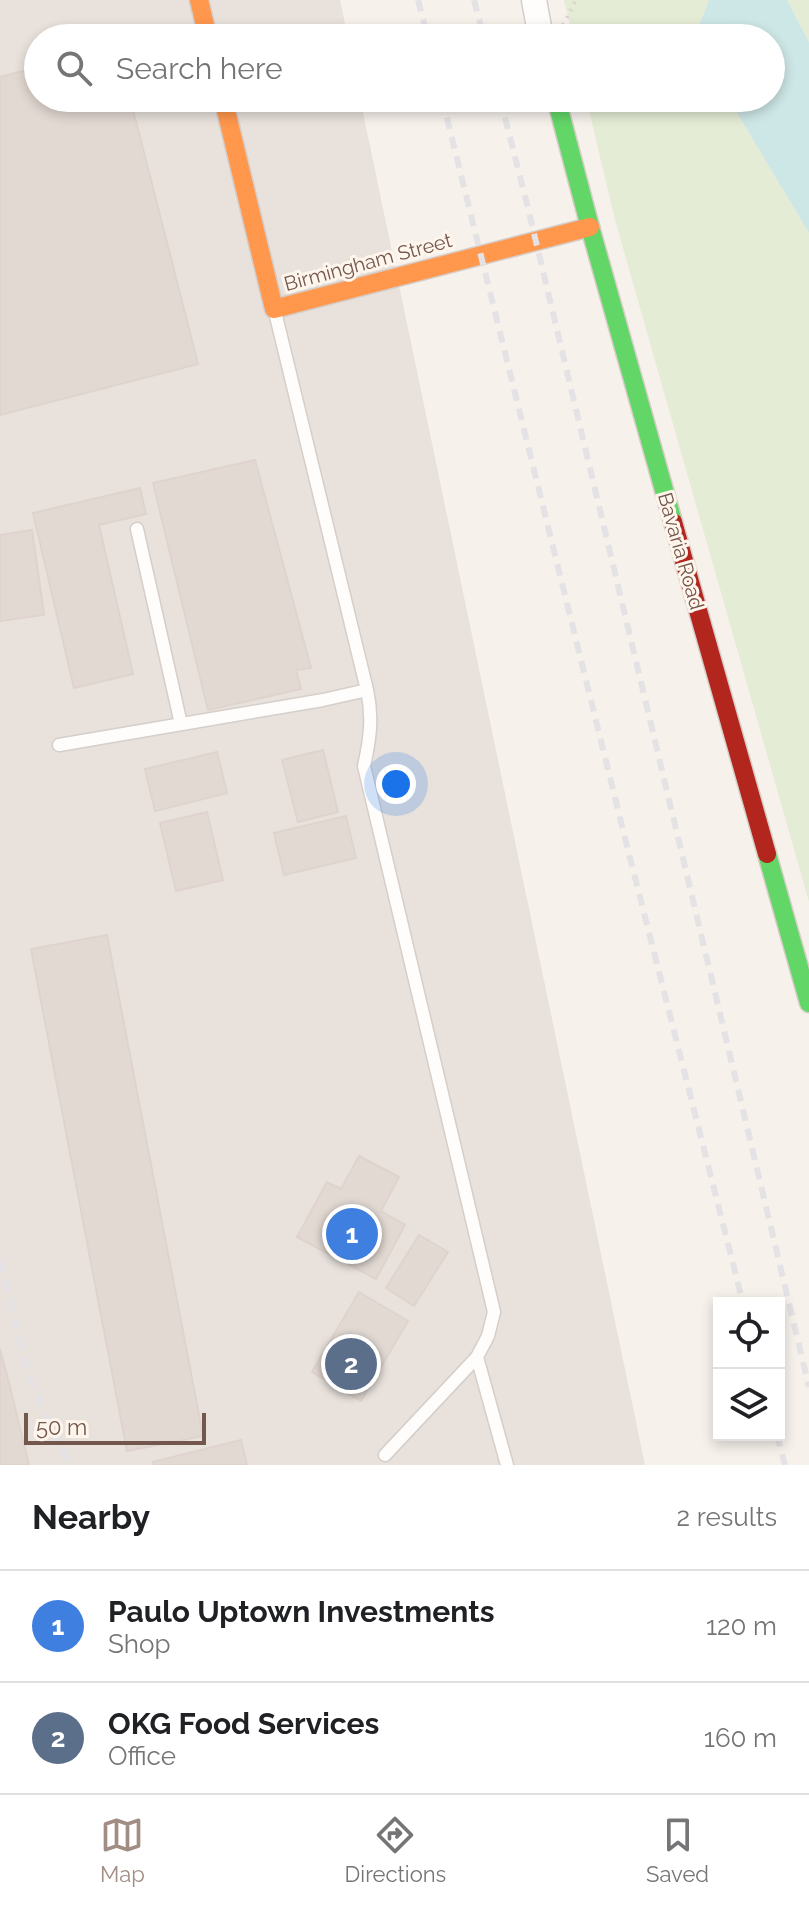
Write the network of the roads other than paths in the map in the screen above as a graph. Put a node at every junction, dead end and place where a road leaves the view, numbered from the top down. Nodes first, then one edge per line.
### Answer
1 (199, 0) edge
2 (534, 0) edge
3 (205, 24) edge
4 (538, 24) edge
5 (226, 112) edge
6 (560, 112) edge
7 (590, 227) junction
8 (274, 309) junction
9 (137, 529) dead end
10 (367, 690) junction
11 (181, 724) junction
12 (59, 745) dead end
13 (809, 1003) edge
14 (477, 1357) junction
15 (385, 1455) dead end
16 (507, 1465) edge

1 - 3 street
2 - 4 street
5 - 8 street, Birmingham Street
6 - 7 street, Bavaria Road
7 - 8 street, Birmingham Street
7 - 13 street, Bavaria Road
8 - 10 lane
9 - 11 lane
10 - 11 lane
10 - 14 lane
11 - 12 lane
14 - 15 lane
14 - 16 lane

